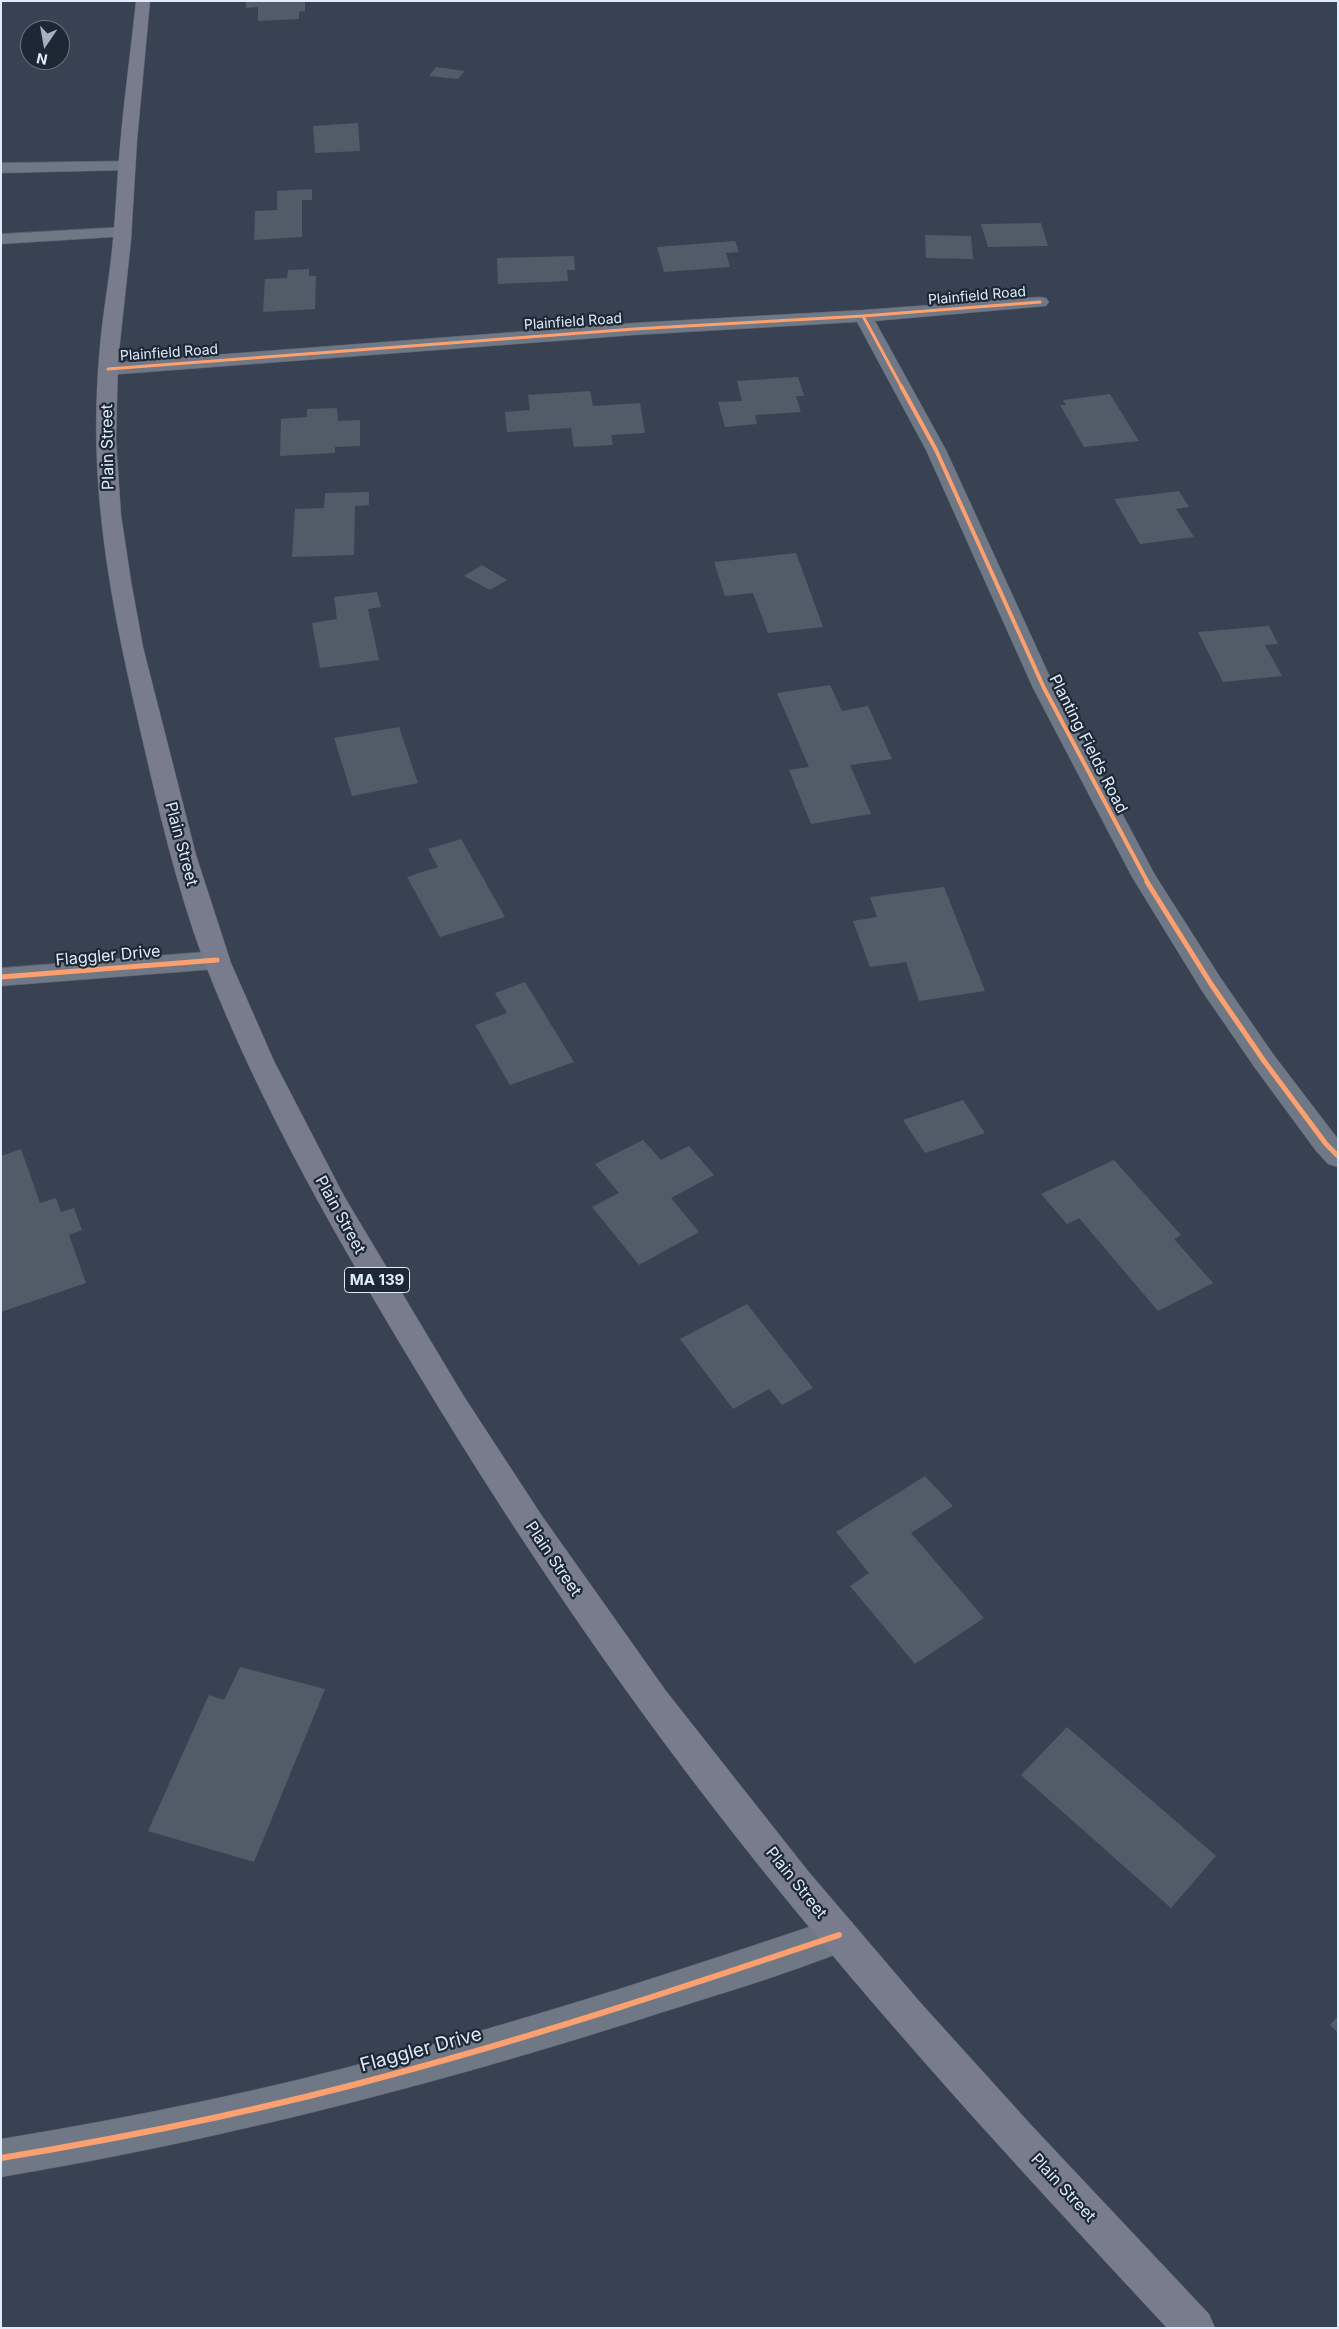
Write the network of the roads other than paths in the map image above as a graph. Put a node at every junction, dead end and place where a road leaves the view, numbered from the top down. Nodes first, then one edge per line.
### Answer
1 (143, 1) edge
2 (127, 166) junction
3 (1, 168) edge
4 (123, 232) junction
5 (1, 239) edge
6 (1040, 302) dead end
7 (863, 316) junction
8 (108, 369) junction
9 (217, 960) junction
10 (1, 977) edge
11 (1338, 1156) edge
12 (839, 1935) junction
13 (1, 2158) edge
14 (1195, 2328) edge

1 - 2 main road, Plain Street / MA 139
2 - 3 street
2 - 4 main road, Plain Street / MA 139
4 - 5 street
4 - 8 main road, Plain Street / MA 139
6 - 7 street, Plainfield Road
7 - 8 street, Plainfield Road
7 - 11 street, Planting Fields Road
8 - 9 main road, Plain Street / MA 139
9 - 10 street, Flaggler Drive
9 - 12 main road, Plain Street / MA 139
12 - 13 street, Flaggler Drive
12 - 14 main road, Plain Street / MA 139

